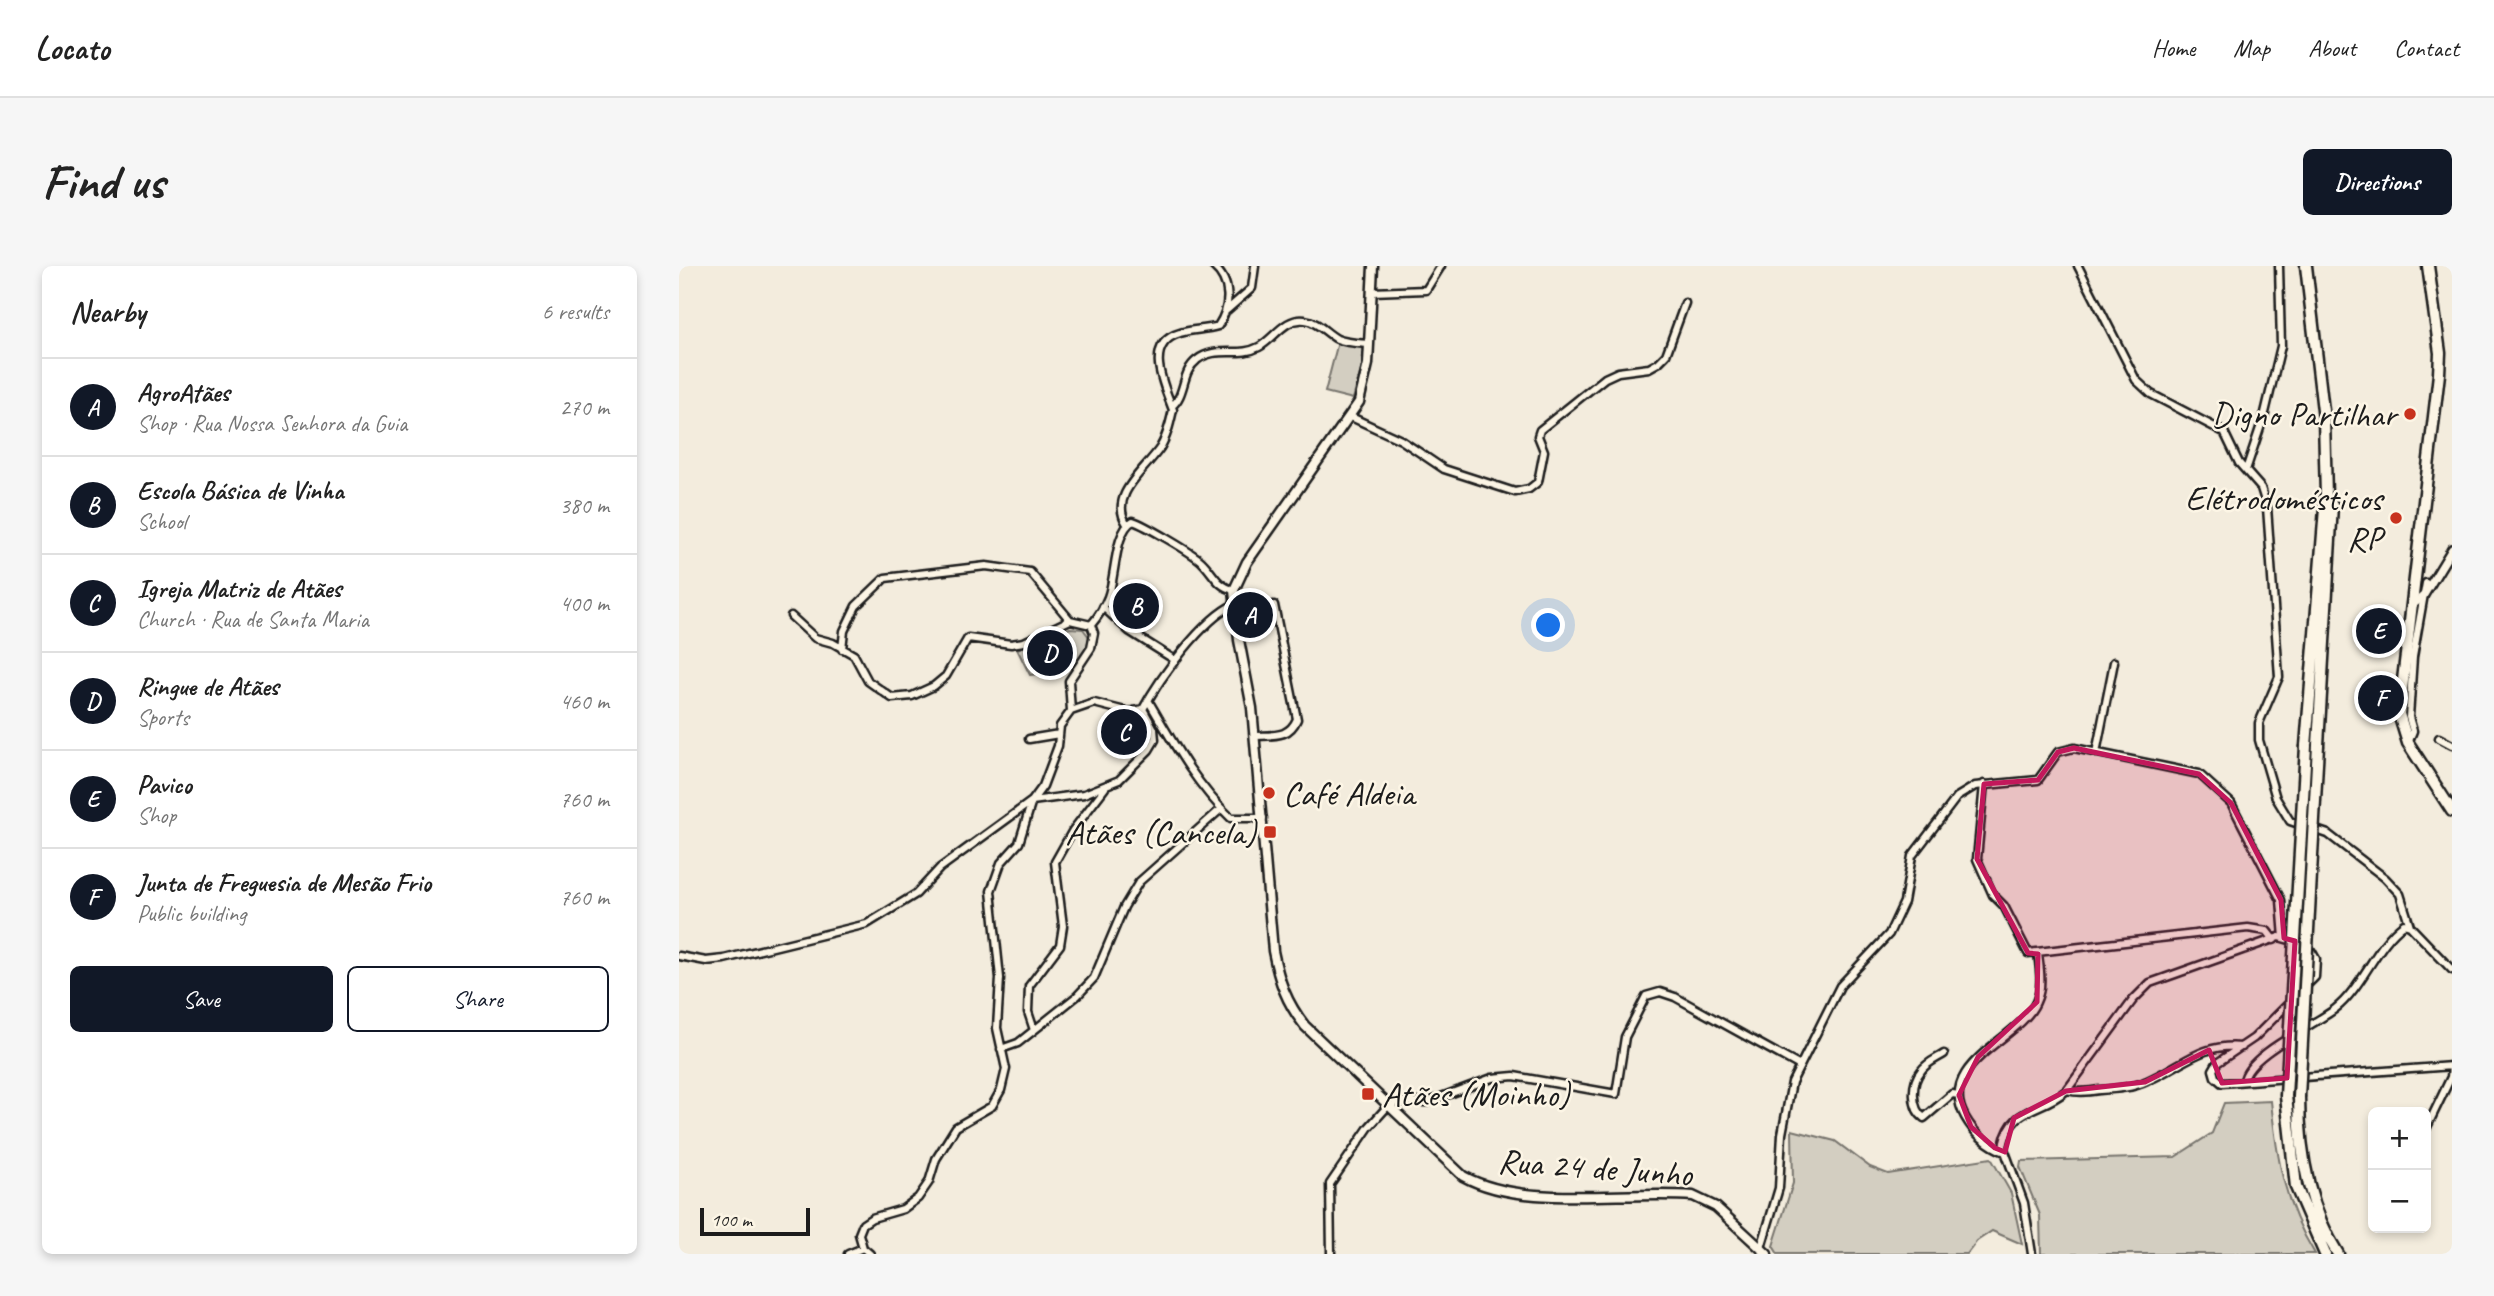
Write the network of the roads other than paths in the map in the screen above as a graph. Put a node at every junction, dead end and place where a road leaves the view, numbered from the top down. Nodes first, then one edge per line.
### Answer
1 (1213, 266) edge
2 (1255, 266) edge
3 (1373, 266) edge
4 (1441, 266) edge
5 (2078, 266) edge
6 (2279, 266) edge
7 (2306, 266) edge
8 (2311, 266) edge
9 (2427, 266) edge
10 (1372, 292) junction
11 (1685, 303) dead end
12 (1227, 310) junction
13 (1369, 344) junction
14 (1172, 406) junction
15 (1349, 416) junction
16 (2246, 470) junction
17 (1127, 524) junction
18 (2452, 550) edge
19 (2415, 575) junction
20 (2435, 575) junction
21 (2426, 583) junction
22 (2414, 586) junction
23 (1234, 590) junction
24 (2424, 595) junction
25 (1235, 604) junction
26 (1275, 605) dead end
27 (1103, 607) junction
28 (2411, 607) junction
29 (791, 615) dead end
30 (1070, 620) junction
31 (1091, 625) junction
32 (842, 649) junction
33 (1175, 660) junction
34 (2114, 662) dead end
35 (1148, 701) junction
36 (1143, 709) junction
37 (1071, 710) junction
38 (1059, 734) junction
39 (1255, 736) junction
40 (2439, 738) dead end
41 (1029, 739) dead end
42 (2408, 743) junction
43 (2452, 745) edge
44 (2096, 753) junction
45 (1984, 784) junction
46 (1105, 788) junction
47 (1031, 801) junction
48 (1221, 808) junction
49 (2452, 811) edge
50 (1263, 818) junction
51 (2410, 926) junction
52 (2284, 938) junction
53 (2274, 940) junction
54 (2038, 954) junction
55 (679, 956) edge
56 (2452, 970) edge
57 (1034, 1030) junction
58 (2242, 1047) junction
59 (1001, 1049) junction
60 (1944, 1054) dead end
61 (1800, 1066) junction
62 (2452, 1066) edge
63 (2244, 1081) junction
64 (2450, 1084) edge
65 (2067, 1090) junction
66 (1959, 1095) junction
67 (1387, 1107) junction
68 (2431, 1120) edge
69 (2005, 1152) junction
70 (863, 1248) junction
71 (1763, 1251) edge
72 (848, 1254) edge
73 (870, 1254) edge
74 (1331, 1254) edge
75 (2032, 1254) edge
76 (2325, 1254) edge
77 (2339, 1254) edge

1 - 12 street
2 - 12 street
3 - 10 main road
4 - 10 street
5 - 16 street
6 - 16 street
7 - 76 main road, bridge
8 - 77 main road, bridge
9 - 19 main road
10 - 13 main road
11 - 15 street
12 - 14 street
13 - 14 street
13 - 15 main road
14 - 17 street
15 - 23 main road
16 - 51 street
17 - 23 street
17 - 27 street
18 - 20 street
19 - 21 street
19 - 22 main road
20 - 21 street
20 - 24 street
21 - 22 street
21 - 24 street
22 - 28 main road
23 - 25 main road, Rua 24 de Junho
24 - 28 street
24 - 42 street
25 - 33 street
25 - 39 main road, Rua 24 de Junho
26 - 39 street
27 - 31 street
27 - 33 street
28 - 42 main road
29 - 32 street
30 - 31 street
30 - 32 street
30 - 32 street
31 - 37 street
33 - 35 street
34 - 44 street
35 - 36 street
35 - 48 street
36 - 37 street
36 - 46 street
37 - 38 street
38 - 41 street
38 - 47 street
39 - 50 main road, Rua 24 de Junho
40 - 43 street
42 - 49 main road
44 - 45 street
44 - 52 street
45 - 54 street
45 - 61 street
46 - 47 street
46 - 57 street
47 - 55 street
47 - 59 street
48 - 50 street
48 - 57 street
50 - 67 main road, Rua 24 de Junho
51 - 56 street
51 - 63 street
52 - 53 street
52 - 58 street
53 - 54 street
53 - 65 street
54 - 66 street
57 - 59 street
58 - 63 street
58 - 65 street
59 - 70 street
60 - 66 street
61 - 67 street
61 - 71 street
62 - 63 street
62 - 64 street
64 - 68 street
65 - 69 street
66 - 69 street
67 - 71 main road, Rua 24 de Junho
67 - 74 street
69 - 75 street
70 - 72 street
70 - 73 street

